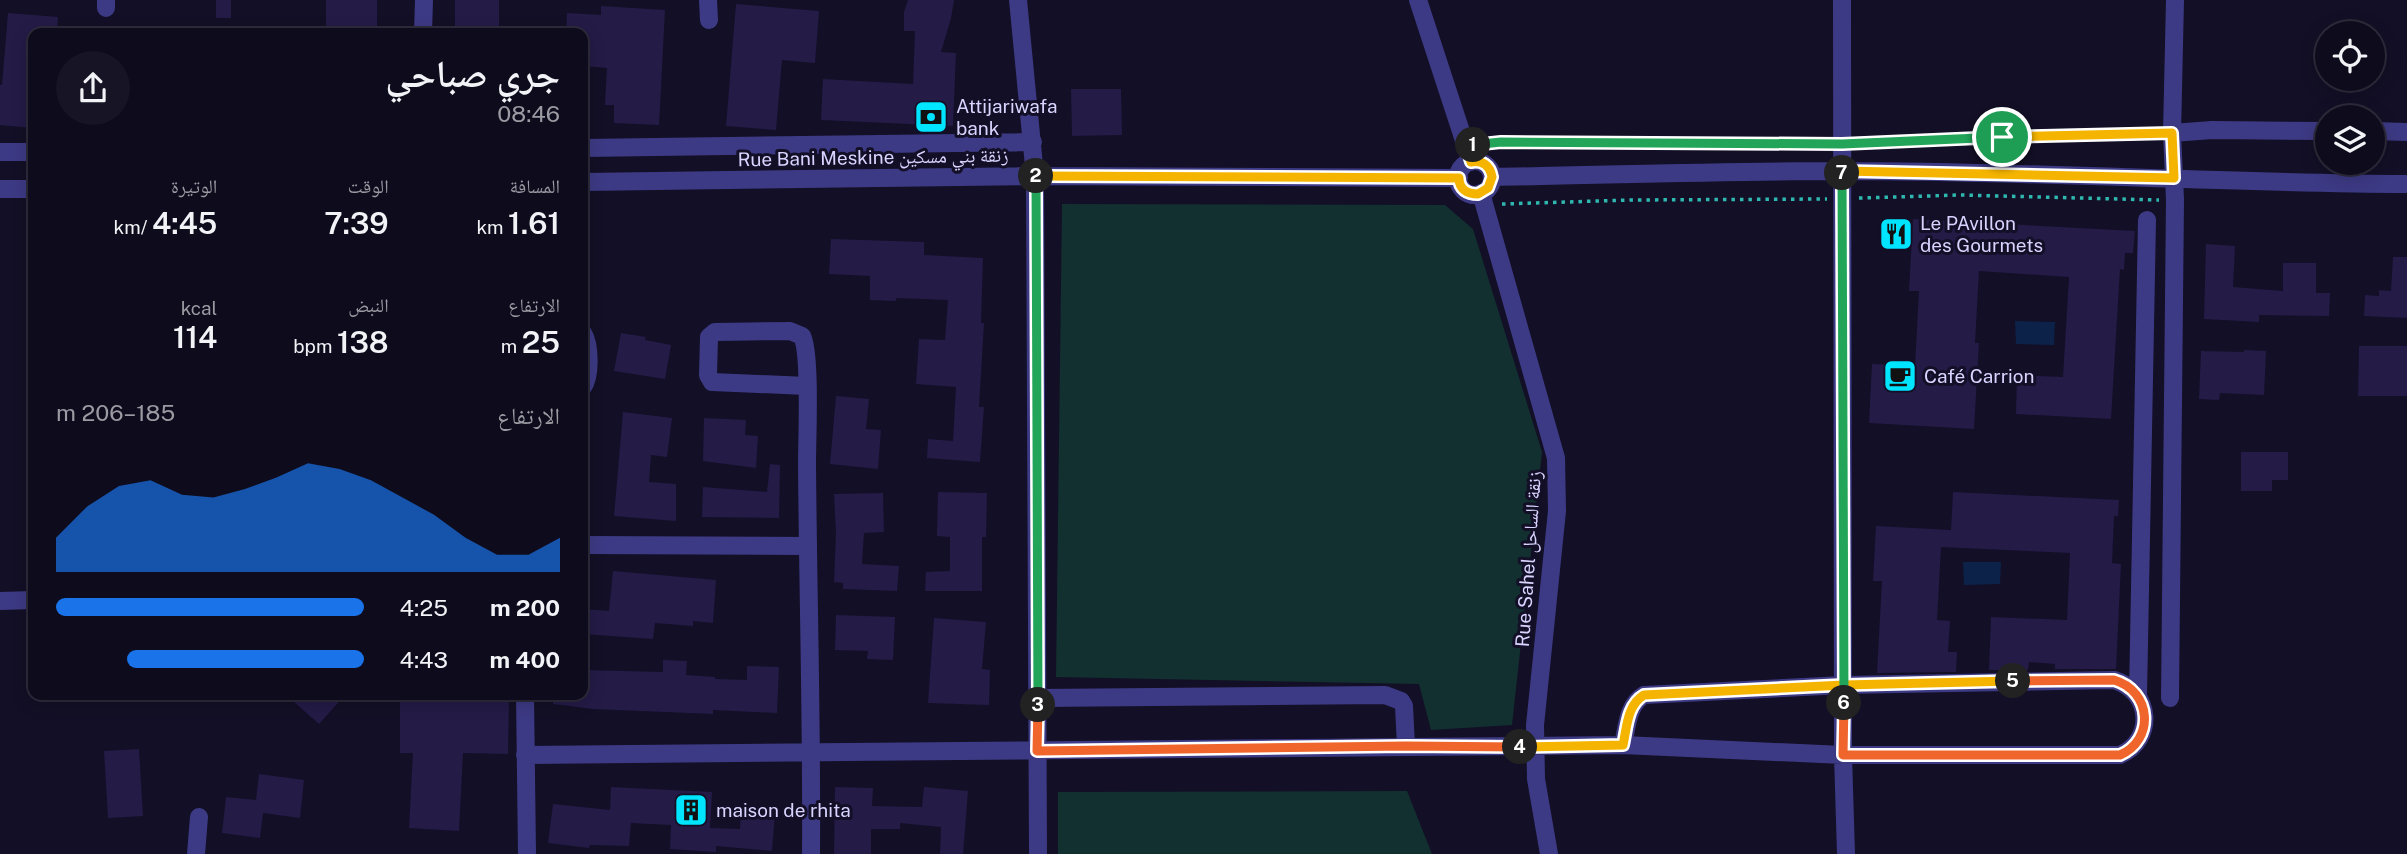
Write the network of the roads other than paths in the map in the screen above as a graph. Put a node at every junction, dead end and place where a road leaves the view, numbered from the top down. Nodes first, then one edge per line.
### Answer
1 (424, 0) edge
2 (708, 0) edge
3 (1018, 0) edge
4 (1418, 0) edge
5 (1842, 0) edge
6 (2175, 0) edge
7 (709, 20) dead end
8 (423, 28) edge
9 (2315, 131) edge
10 (2385, 131) edge
11 (2407, 132) edge
12 (2172, 133) junction
13 (1033, 142) junction
14 (588, 148) edge
15 (0, 152) edge
16 (28, 152) edge
17 (1468, 154) junction
18 (1842, 171) junction
19 (1035, 176) junction
20 (1492, 177) junction
21 (1459, 178) junction
22 (2174, 178) junction
23 (588, 182) edge
24 (2407, 184) edge
25 (28, 188) edge
26 (0, 189) edge
27 (1480, 193) junction
28 (2147, 220) dead end
29 (807, 386) junction
30 (588, 545) edge
31 (808, 546) junction
32 (28, 600) edge
33 (0, 601) edge
34 (1844, 685) junction
35 (2138, 695) junction
36 (1038, 698) junction
37 (2170, 698) dead end
38 (525, 700) edge
39 (1623, 745) junction
40 (1406, 746) junction
41 (1535, 747) junction
42 (1037, 751) junction
43 (812, 752) junction
44 (526, 755) junction
45 (1843, 755) junction
46 (199, 817) dead end
47 (197, 854) edge
48 (527, 854) edge
49 (811, 854) edge
50 (1038, 854) edge
51 (1549, 854) edge
52 (1846, 854) edge

1 - 8 street
2 - 7 street
3 - 13 street
4 - 17 street
5 - 18 street
6 - 12 street
9 - 12 street
10 - 11 street
12 - 22 street
13 - 14 street
13 - 19 street
15 - 16 street
17 - 20 street
17 - 21 street
18 - 20 street
18 - 22 street
18 - 34 street
19 - 21 street, Rue Bani Meskine زنقة بني مسكين
19 - 23 street, Rue Bani Meskine زنقة بني مسكين
19 - 36 street
20 - 27 street
21 - 27 street
22 - 24 street
22 - 37 street
25 - 26 street
27 - 41 street, Rue Sahel زنقة الساحل
28 - 35 street
29 - 29 street
29 - 31 street
30 - 31 street
31 - 43 street
32 - 33 street
34 - 35 street
34 - 39 street
34 - 45 street
35 - 45 street
36 - 40 street
36 - 42 street
38 - 44 street
39 - 41 street
39 - 45 street
40 - 41 street
40 - 42 street
41 - 51 street, Rue Sahel زنقة الساحل
42 - 43 street
42 - 50 street
43 - 44 street
43 - 49 street
44 - 48 street
45 - 52 street
46 - 47 street

